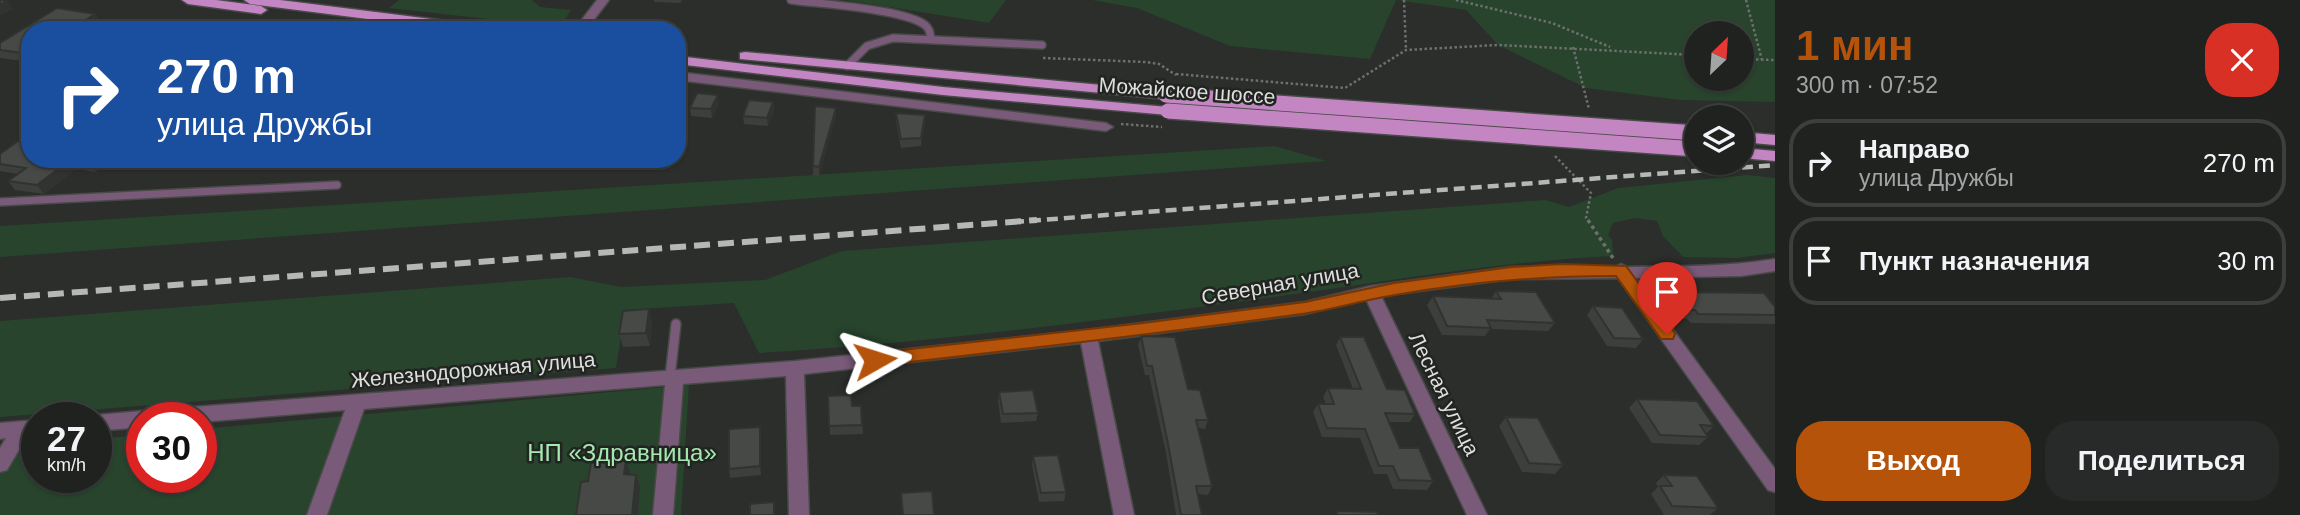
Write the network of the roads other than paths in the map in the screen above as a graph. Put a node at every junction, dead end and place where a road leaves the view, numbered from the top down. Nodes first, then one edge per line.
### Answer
1 (188, 0) edge
2 (250, 0) edge
3 (603, 0) edge
4 (791, 0) edge
5 (292, 3) edge
6 (341, 21) edge
7 (421, 21) edge
8 (587, 21) edge
9 (931, 39) junction
10 (1042, 44) dead end
11 (686, 50) edge
12 (686, 61) edge
13 (847, 66) junction
14 (686, 77) edge
15 (1167, 103) junction
16 (1106, 127) dead end
17 (1684, 132) edge
18 (1754, 138) edge
19 (1775, 140) edge
20 (1684, 148) edge
21 (1754, 154) edge
22 (1775, 156) edge
23 (337, 185) dead end
24 (0, 202) edge
25 (1775, 265) edge
26 (1621, 270) junction
27 (1371, 292) junction
28 (676, 324) dead end
29 (1088, 336) junction
30 (794, 368) junction
31 (672, 377) junction
32 (357, 402) junction
33 (217, 413) edge
34 (21, 429) edge
35 (0, 431) edge
36 (21, 438) edge
37 (0, 464) edge
38 (1775, 484) edge
39 (317, 515) edge
40 (663, 515) edge
41 (799, 515) edge
42 (1124, 515) edge
43 (1477, 515) edge

1 - 6 main road
2 - 5 main road
3 - 8 street
4 - 9 lane
5 - 7 main road
9 - 10 lane
9 - 13 lane
11 - 13 main road, Можайское шоссе
12 - 15 main road, Можайское шоссе
13 - 15 main road, Можайское шоссе
14 - 16 street
15 - 17 main road, Можайское шоссе, bridge
15 - 20 main road, Можайское шоссе, bridge
18 - 19 main road
21 - 22 main road
23 - 24 lane
25 - 26 street, Северная улица
26 - 27 street, Северная улица
26 - 38 street
27 - 29 street, Северная улица
27 - 43 street, Лесная улица
28 - 31 lane
29 - 30 street, Северная улица
29 - 42 street
30 - 31 street, Железнодорожная улица
30 - 41 street
31 - 32 street, Железнодорожная улица
31 - 40 street
32 - 33 street, Железнодорожная улица
32 - 39 street
34 - 35 street
36 - 37 street

